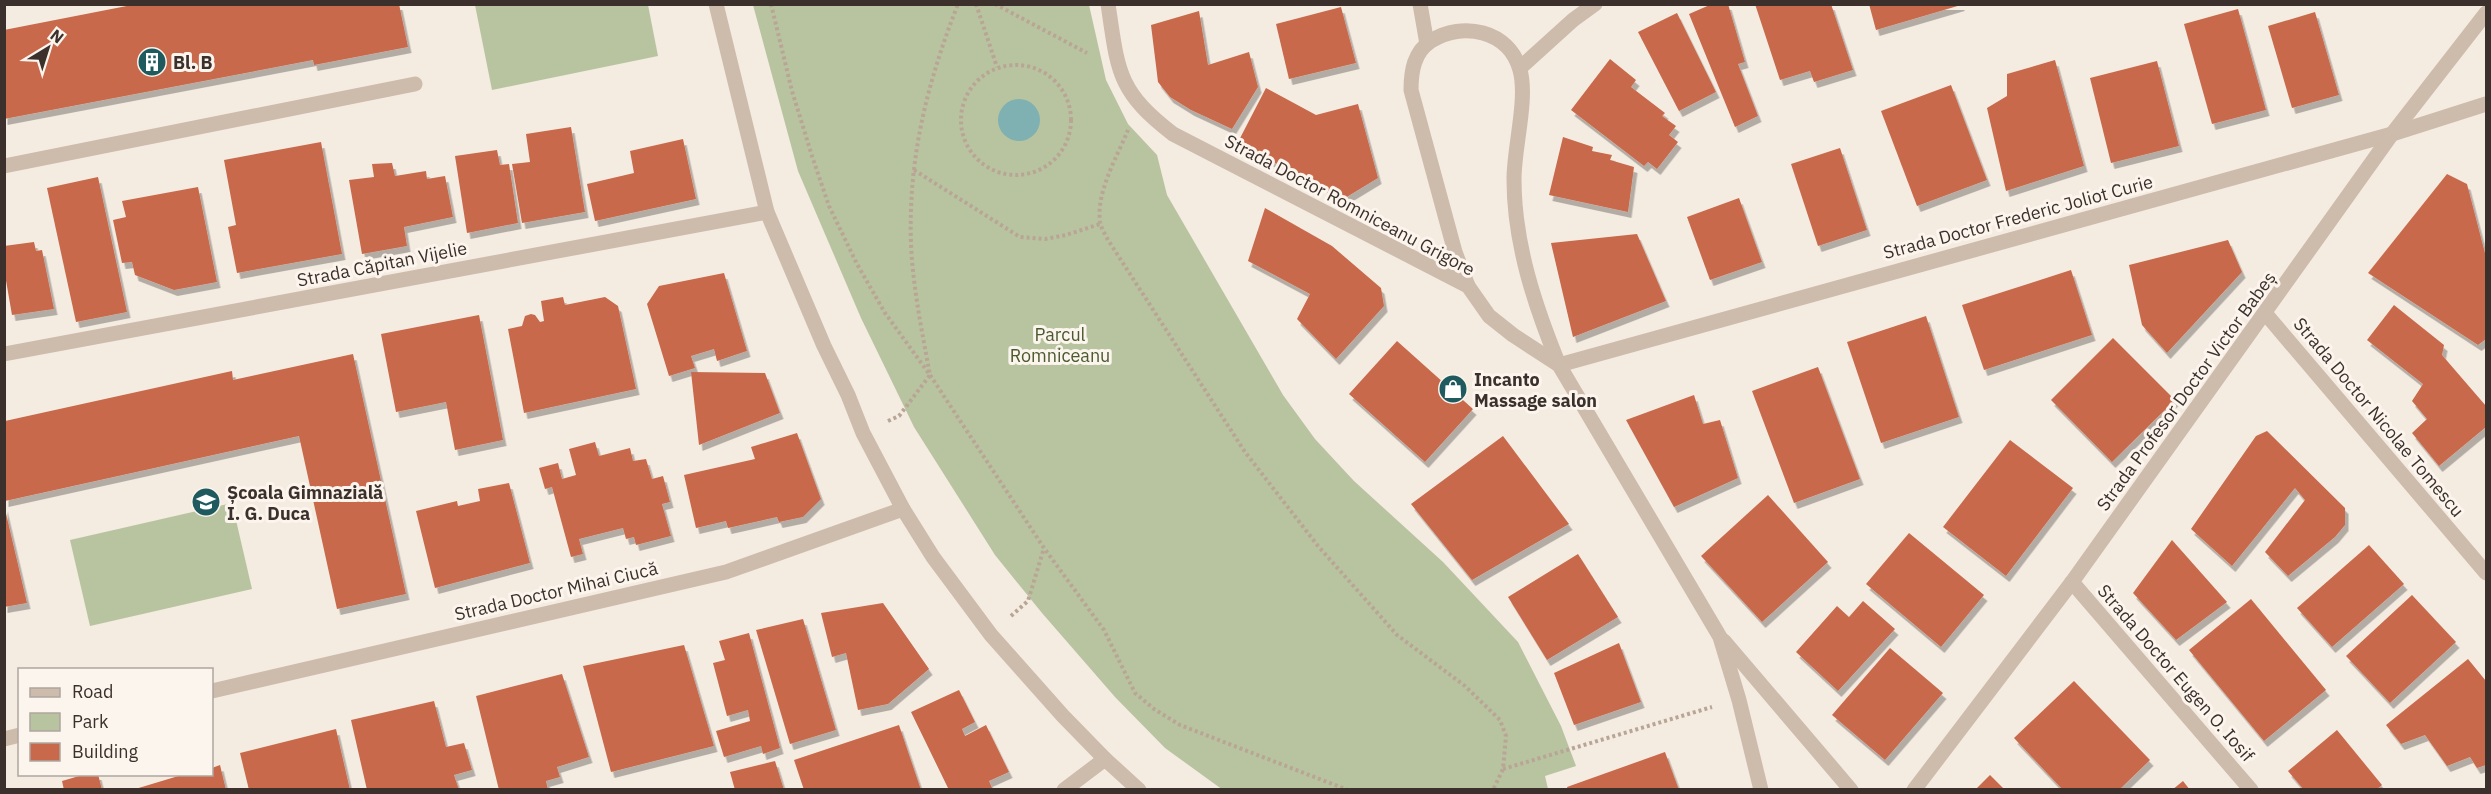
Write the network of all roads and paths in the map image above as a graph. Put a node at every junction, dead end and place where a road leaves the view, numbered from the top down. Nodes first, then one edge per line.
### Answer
1 (716, 4) edge
2 (771, 4) edge
3 (958, 4) edge
4 (976, 4) edge
5 (995, 4) edge
6 (1108, 4) edge
7 (1420, 4) edge
8 (1595, 4) edge
9 (2487, 13) edge
10 (1427, 44) junction
11 (997, 67) junction
12 (1118, 68) junction
13 (1520, 68) junction
14 (415, 84) dead end
15 (1138, 104) junction
16 (2487, 104) edge
17 (2392, 134) junction
18 (4, 166) edge
19 (914, 170) junction
20 (767, 212) junction
21 (1100, 224) junction
22 (1468, 286) junction
23 (2265, 313) junction
24 (4, 354) edge
25 (1559, 365) junction
26 (930, 375) junction
27 (863, 433) junction
28 (903, 508) junction
29 (1044, 548) junction
30 (2487, 573) edge
31 (2072, 582) junction
32 (991, 635) junction
33 (1720, 637) junction
34 (213, 691) edge
35 (1739, 700) junction
36 (1105, 759) junction
37 (1503, 769) junction
38 (1064, 789) edge
39 (1139, 789) edge
40 (1348, 789) edge
41 (1493, 789) edge
42 (1761, 789) edge
43 (1851, 789) edge
44 (1914, 789) edge
45 (2251, 789) edge

1 - 20 street
2 - 26 path
3 - 19 path
4 - 11 path
5 - 12 path
6 - 12 street, Strada Doctor Romniceanu Grigore
7 - 10 street
8 - 13 street
9 - 17 street, Strada Profesor Doctor Victor Babeș
10 - 13 street
10 - 22 street
11 - 11 path
12 - 15 street, Strada Doctor Romniceanu Grigore
13 - 25 street
14 - 18 street
15 - 21 path
15 - 22 street, Strada Doctor Romniceanu Grigore
16 - 17 street, Strada Doctor Frederic Joliot Curie
17 - 23 street, Strada Profesor Doctor Victor Babeș
17 - 25 street, Strada Doctor Frederic Joliot Curie
19 - 21 path
19 - 26 path
20 - 24 street, Strada Căpitan Vijelie
20 - 27 street
21 - 37 path
22 - 25 street, Strada Doctor Romniceanu Grigore
23 - 30 street, Strada Doctor Nicolae Tomescu
23 - 31 street, Strada Profesor Doctor Victor Babeș
25 - 33 street, Strada Doctor Romniceanu Grigore
26 - 27 path
26 - 29 path
27 - 28 street
28 - 32 street
28 - 34 street, Strada Doctor Mihai Ciucă
29 - 32 path
29 - 40 path
31 - 44 street, Strada Profesor Doctor Victor Babeș
31 - 45 street, Strada Doctor Eugen O. Iosif
32 - 36 street
33 - 35 street, Strada Doctor Romniceanu Grigore
33 - 43 street
35 - 37 path
35 - 42 street, Strada Doctor Romniceanu Grigore
36 - 38 street
36 - 39 street
37 - 41 path

